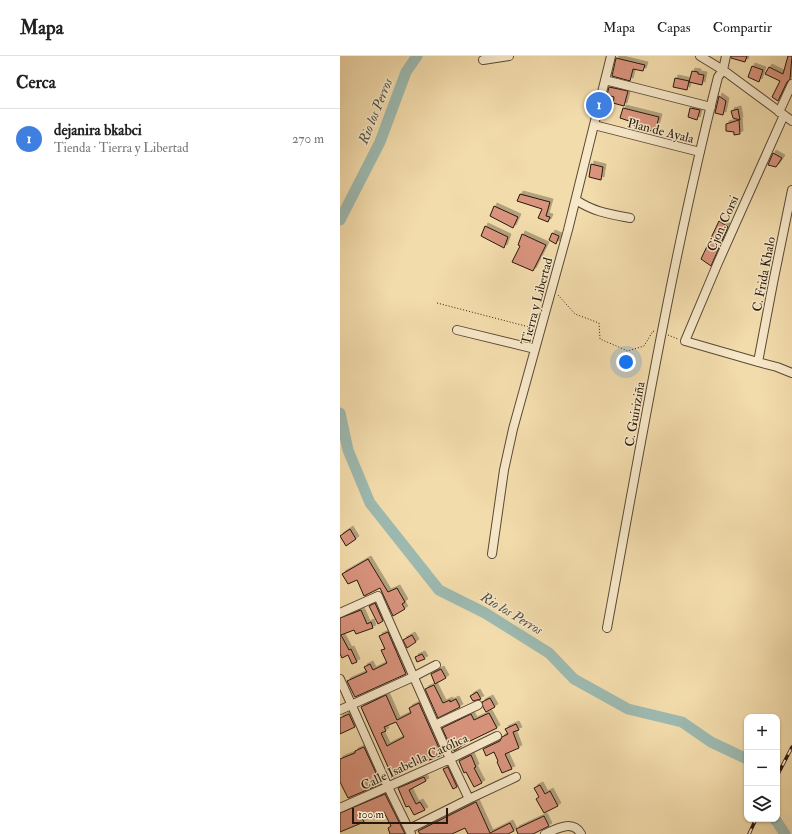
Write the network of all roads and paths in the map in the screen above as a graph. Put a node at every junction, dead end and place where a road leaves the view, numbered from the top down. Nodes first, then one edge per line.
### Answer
1 (509, 56) edge
2 (611, 56) edge
3 (700, 56) edge
4 (726, 56) edge
5 (483, 60) dead end
6 (723, 70) junction
7 (605, 80) junction
8 (792, 84) edge
9 (710, 109) junction
10 (782, 114) junction
11 (792, 121) edge
12 (594, 125) junction
13 (700, 152) junction
14 (792, 190) edge
15 (576, 200) junction
16 (630, 218) dead end
17 (552, 289) junction
18 (437, 303) dead end
19 (457, 330) dead end
20 (540, 330) junction
21 (661, 333) junction
22 (685, 341) junction
23 (535, 349) junction
24 (758, 362) junction
25 (792, 373) edge
26 (492, 554) dead end
27 (340, 613) edge
28 (607, 628) dead end
29 (436, 665) dead end
30 (413, 677) junction
31 (340, 679) edge
32 (478, 704) dead end
33 (351, 705) junction
34 (340, 710) edge
35 (434, 725) junction
36 (497, 736) dead end
37 (450, 759) junction
38 (516, 778) dead end
39 (388, 787) junction
40 (469, 799) junction
41 (340, 808) edge
42 (410, 832) edge
43 (545, 834) edge
44 (581, 834) edge

1 - 5 street
2 - 7 street, Tierra y Libertad
3 - 6 street
4 - 6 street, C. Guiriziña
6 - 9 street, C. Guiriziña
6 - 10 street
7 - 9 street
7 - 12 street, Tierra y Libertad
8 - 10 street, Cjon. Corsi
9 - 13 street, C. Guiriziña
10 - 11 street
10 - 22 street, Cjon. Corsi
12 - 13 street, Plan de Ayala
12 - 15 street, Tierra y Libertad
13 - 21 street, C. Guiriziña
14 - 24 street, C. Frida Khalo
15 - 16 street
15 - 17 street, Tierra y Libertad
17 - 20 street, Tierra y Libertad
17 - 21 path
18 - 20 path
19 - 23 street
20 - 23 street, Tierra y Libertad
21 - 22 path
21 - 28 street, C. Guiriziña
22 - 24 street
23 - 26 street, Tierra y Libertad
24 - 25 street
27 - 30 street
29 - 30 street
30 - 33 street
30 - 35 street
31 - 33 street
32 - 35 street
33 - 34 street
33 - 39 street
35 - 37 street
36 - 37 street, Calle Isabel la Católica
37 - 39 street, Calle Isabel la Católica
37 - 40 street
38 - 40 street
39 - 41 street, Calle Isabel la Católica
39 - 42 street
40 - 42 street
43 - 44 street

